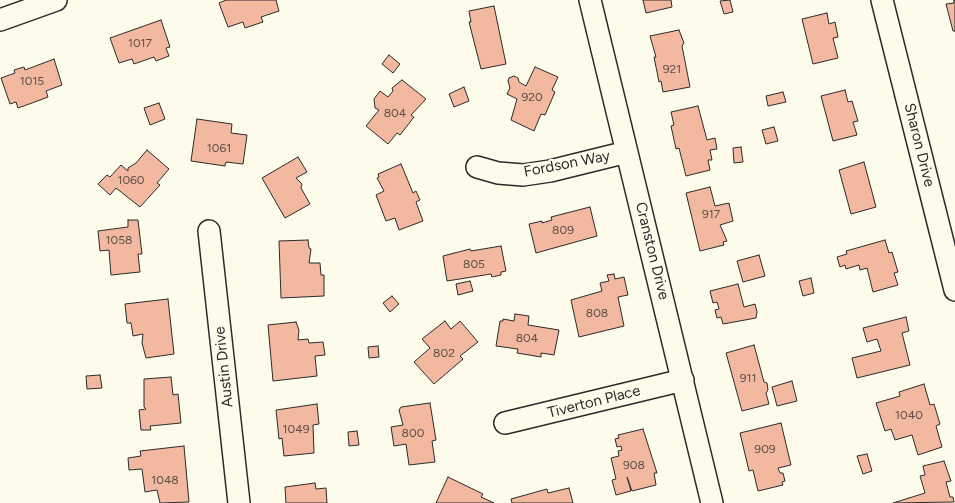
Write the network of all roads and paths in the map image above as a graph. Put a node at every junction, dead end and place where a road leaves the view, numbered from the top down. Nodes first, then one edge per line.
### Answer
1 (56, 0) edge
2 (590, 0) edge
3 (882, 0) edge
4 (0, 20) edge
5 (627, 152) junction
6 (477, 166) dead end
7 (209, 232) dead end
8 (955, 290) edge
9 (683, 380) junction
10 (505, 423) dead end
11 (239, 503) edge
12 (712, 503) edge

1 - 4 street
2 - 5 street, Cranston Drive
3 - 8 street, Sharon Drive
5 - 6 street, Fordson Way
5 - 9 street, Cranston Drive
7 - 11 street, Austin Drive
9 - 10 street, Tiverton Place
9 - 12 street, Cranston Drive

